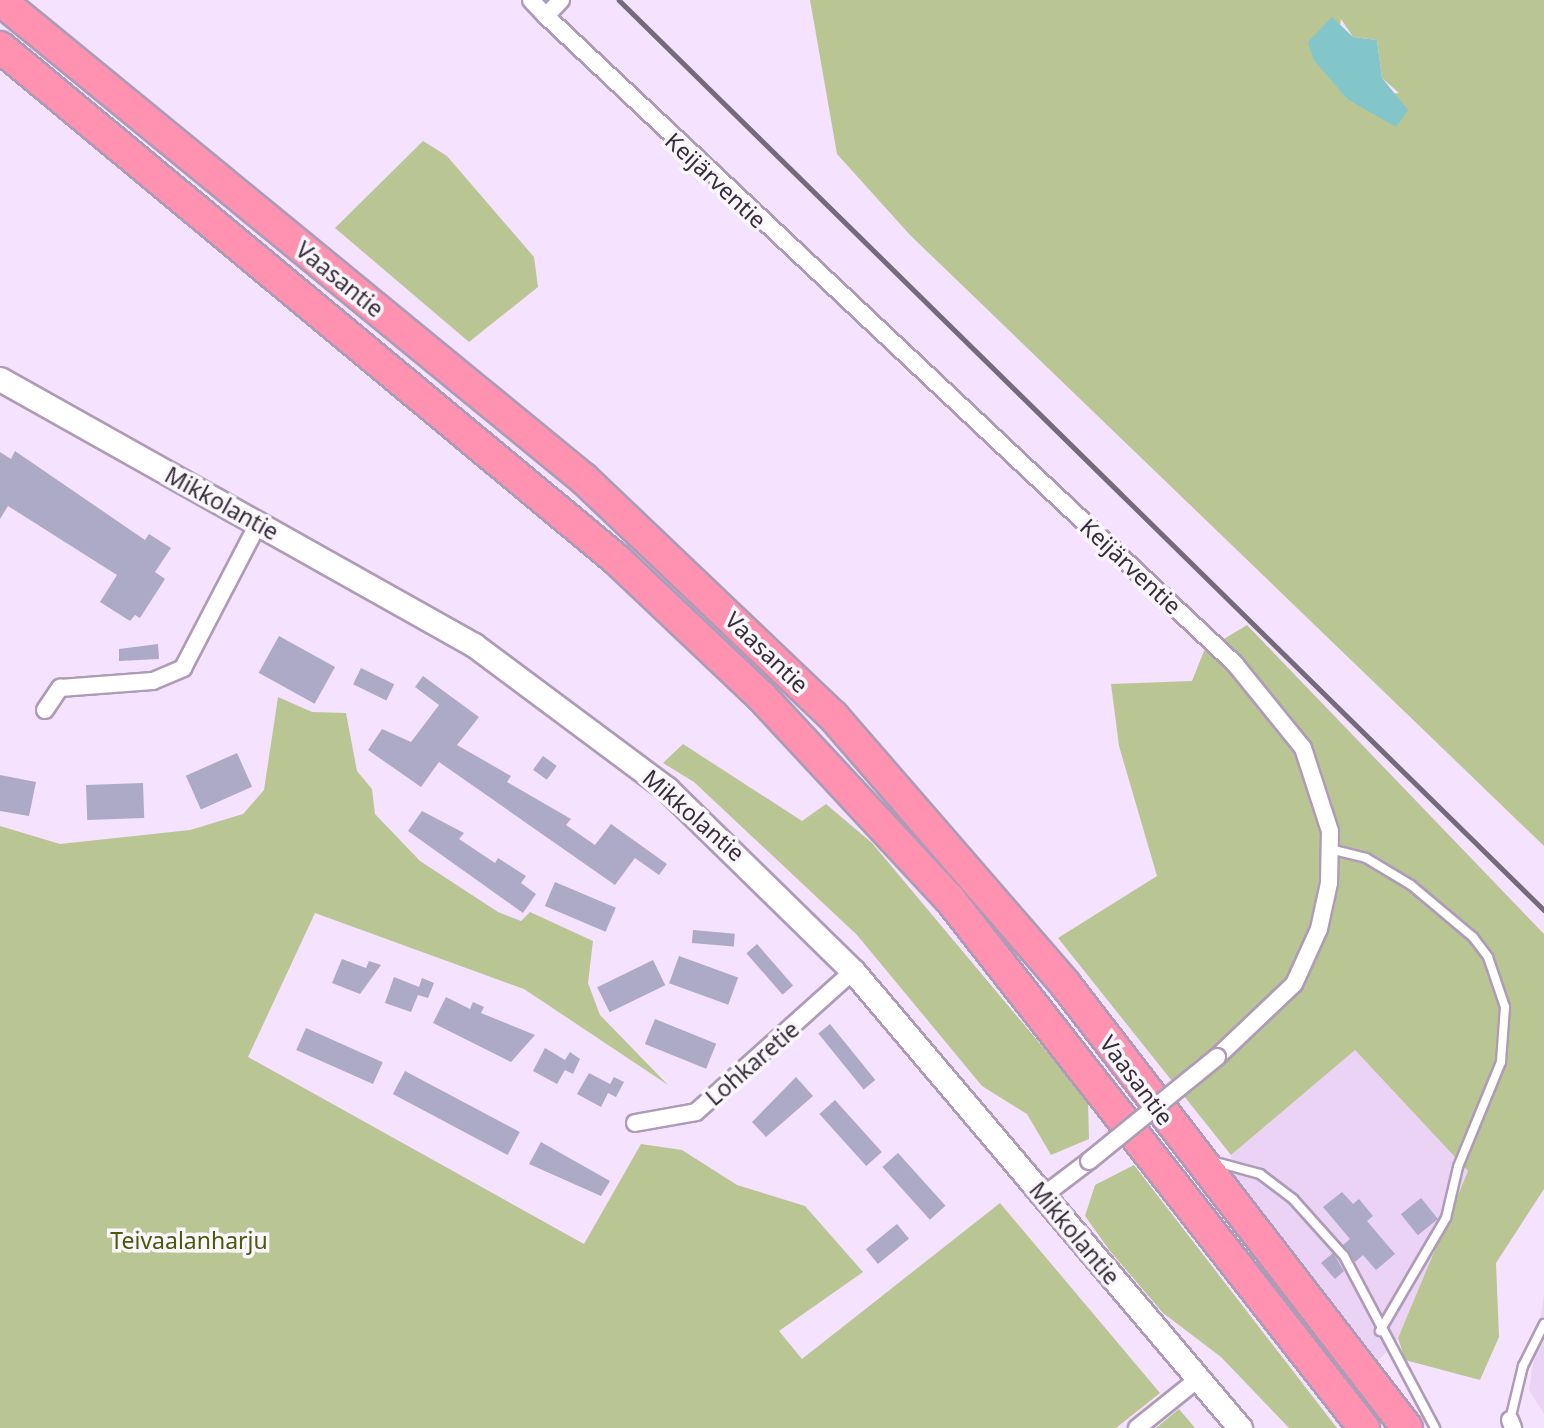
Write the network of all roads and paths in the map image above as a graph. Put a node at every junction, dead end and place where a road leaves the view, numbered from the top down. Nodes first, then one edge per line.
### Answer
1 (0, 0) edge
2 (531, 0) edge
3 (561, 0) edge
4 (546, 16) junction
5 (0, 47) edge
6 (0, 379) edge
7 (258, 523) junction
8 (46, 710) dead end
9 (1331, 849) junction
10 (853, 971) junction
11 (635, 1123) dead end
12 (1180, 1136) junction
13 (1044, 1195) junction
14 (1544, 1324) edge
15 (1380, 1331) junction
16 (1198, 1379) junction
17 (1512, 1424) edge
18 (1137, 1428) edge
19 (1240, 1428) edge
20 (1364, 1428) edge
21 (1407, 1428) edge
22 (1435, 1428) edge

1 - 12 highway, Vaasantie
2 - 4 street, Keijärventie
3 - 4 street
4 - 9 street, Keijärventie
5 - 20 highway, Vaasantie
6 - 7 main road, Mikkolantie
7 - 8 street
7 - 10 main road, Mikkolantie
9 - 13 street, Keijärventie, bridge
9 - 15 lane
10 - 11 street, Lohkaretie
10 - 13 main road, Mikkolantie
12 - 15 lane
12 - 21 highway, Vaasantie
13 - 16 main road, Mikkolantie
14 - 17 lane
15 - 22 lane
16 - 18 street
16 - 19 main road, Mikkolantie

